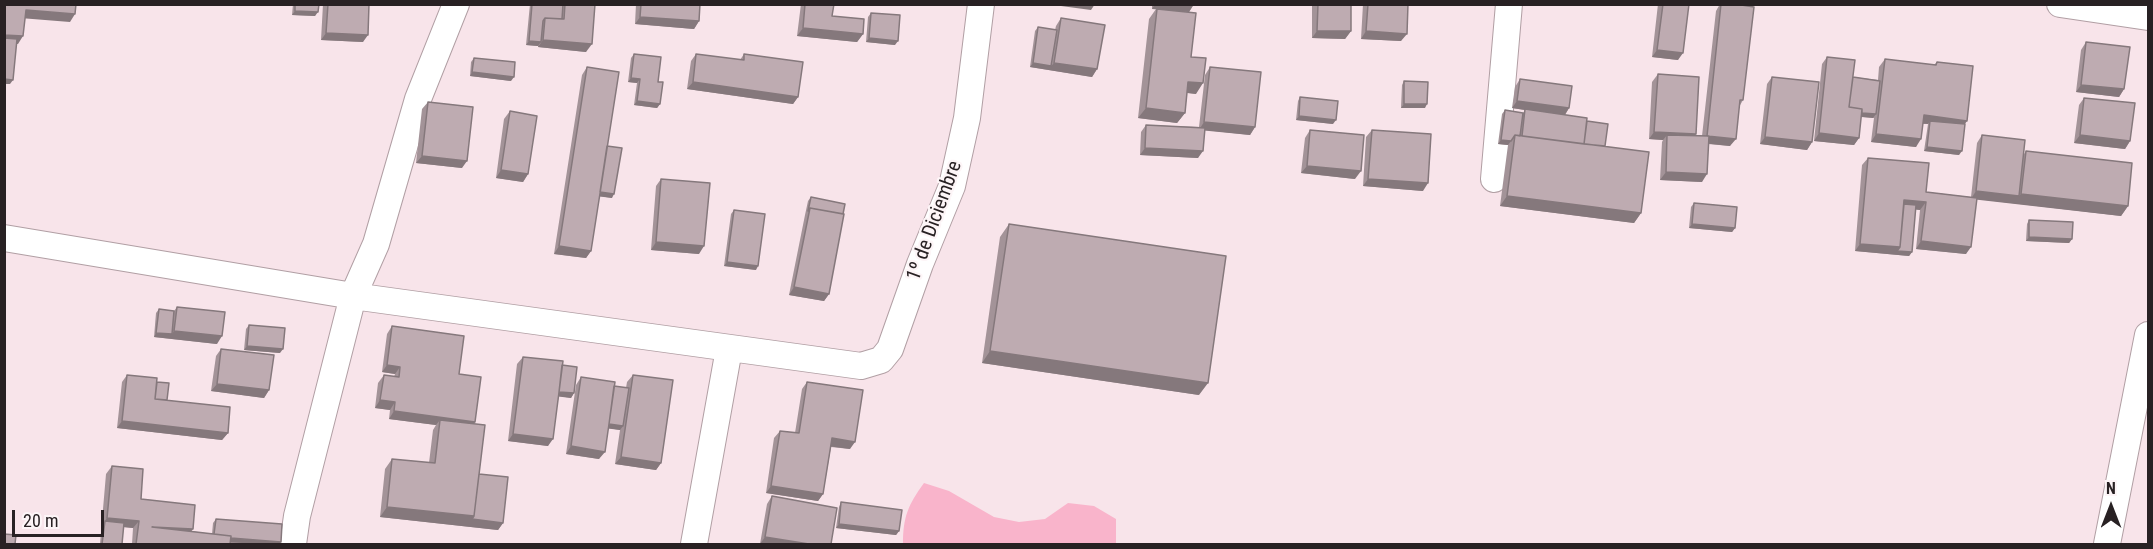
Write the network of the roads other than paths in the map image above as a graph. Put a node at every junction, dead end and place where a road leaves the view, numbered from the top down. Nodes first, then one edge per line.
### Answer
1 (456, 4) edge
2 (981, 4) edge
3 (1509, 4) edge
4 (2060, 4) edge
5 (2148, 17) edge
6 (1494, 178) dead end
7 (4, 238) edge
8 (353, 296) junction
9 (2148, 335) edge
10 (729, 349) junction
11 (293, 544) edge
12 (694, 544) edge
13 (2107, 544) edge

1 - 8 street
2 - 10 street, 1º de Diciembre
3 - 6 street
4 - 5 street
7 - 8 street
8 - 10 street
8 - 11 street
9 - 13 street
10 - 12 street

